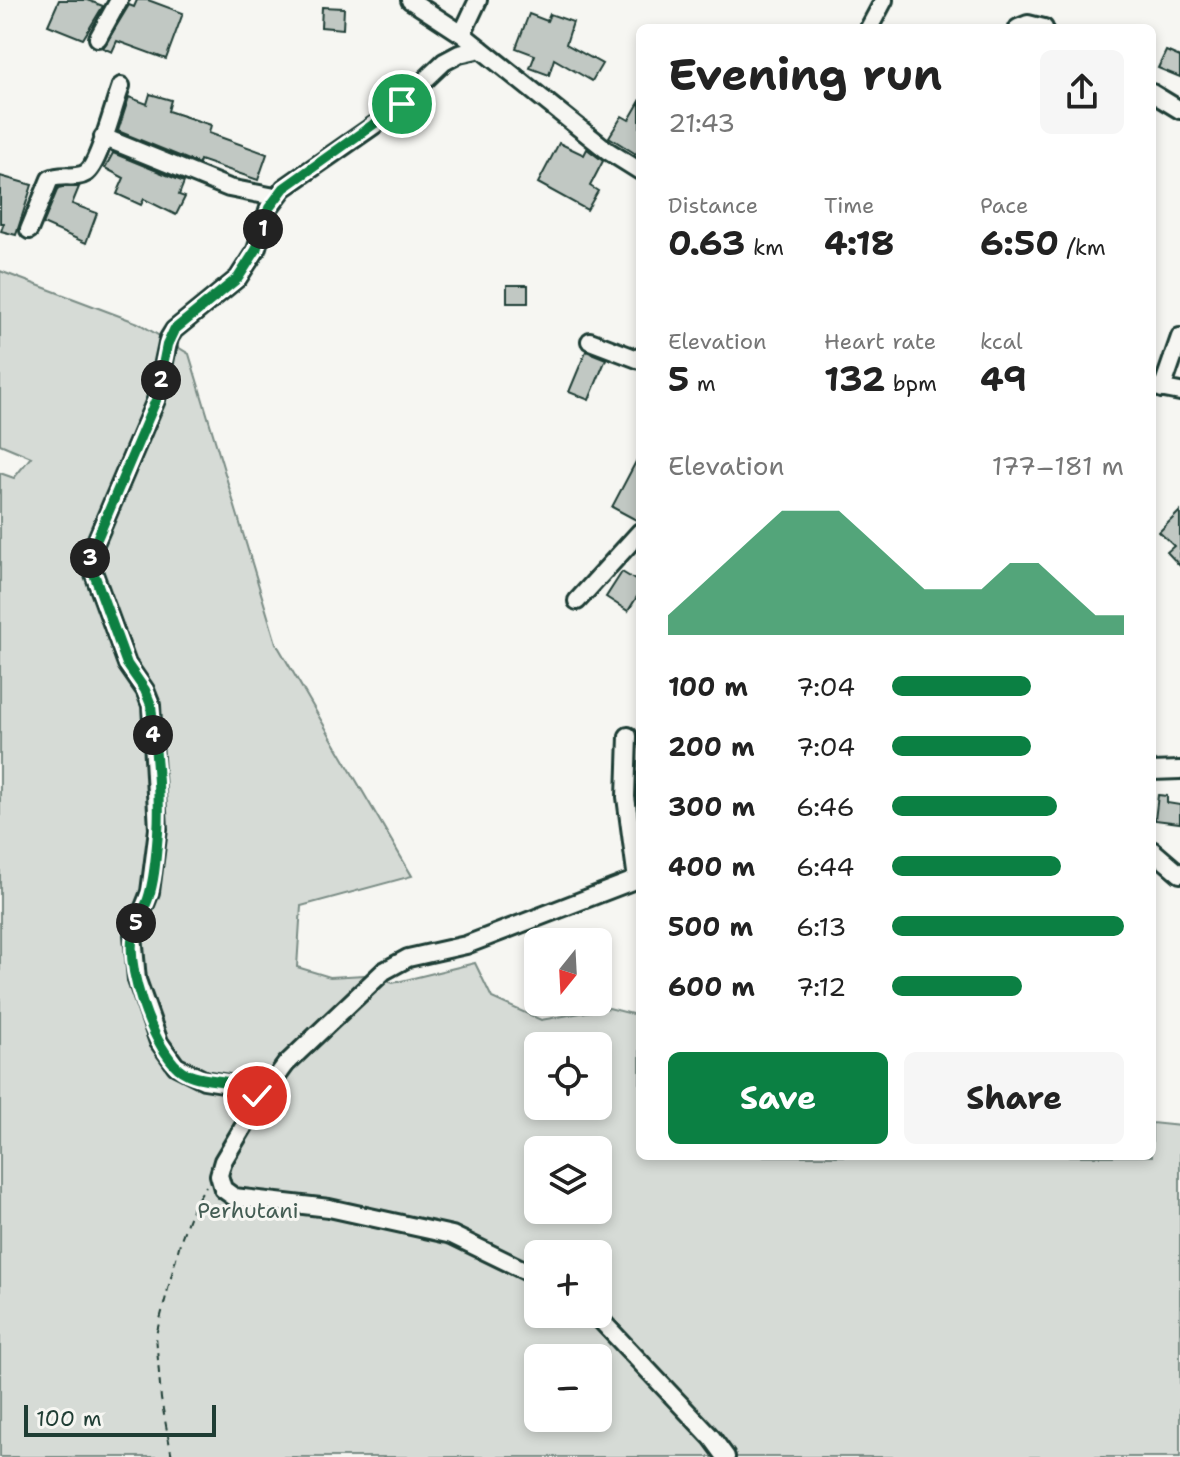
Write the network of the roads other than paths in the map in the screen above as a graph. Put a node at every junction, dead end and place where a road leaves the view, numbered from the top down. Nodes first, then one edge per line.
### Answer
1 (119, 0) edge
2 (410, 0) edge
3 (478, 0) edge
4 (884, 0) edge
5 (871, 24) edge
6 (462, 34) junction
7 (98, 38) dead end
8 (481, 49) junction
9 (121, 86) dead end
10 (1156, 95) edge
11 (1180, 110) edge
12 (103, 137) junction
13 (636, 168) edge
14 (275, 197) junction
15 (29, 230) dead end
16 (1180, 337) edge
17 (590, 341) dead end
18 (636, 358) edge
19 (1157, 388) edge
20 (1180, 392) edge
21 (636, 536) edge
22 (577, 601) dead end
23 (628, 736) dead end
24 (1180, 770) edge
25 (1156, 771) edge
26 (1156, 853) edge
27 (636, 860) edge
28 (1180, 874) edge
29 (636, 880) edge
30 (259, 1101) junction
31 (524, 1270) edge
32 (608, 1328) edge
33 (726, 1457) edge

1 - 7 street
2 - 6 street
3 - 6 street
4 - 5 street
6 - 8 street
8 - 13 street
8 - 14 street
9 - 12 street
10 - 11 street
12 - 14 street
12 - 15 street
14 - 30 street
16 - 19 street
17 - 18 street
19 - 20 street
21 - 22 street
23 - 27 street
24 - 25 street
26 - 28 street
29 - 30 street
30 - 31 street
32 - 33 street

